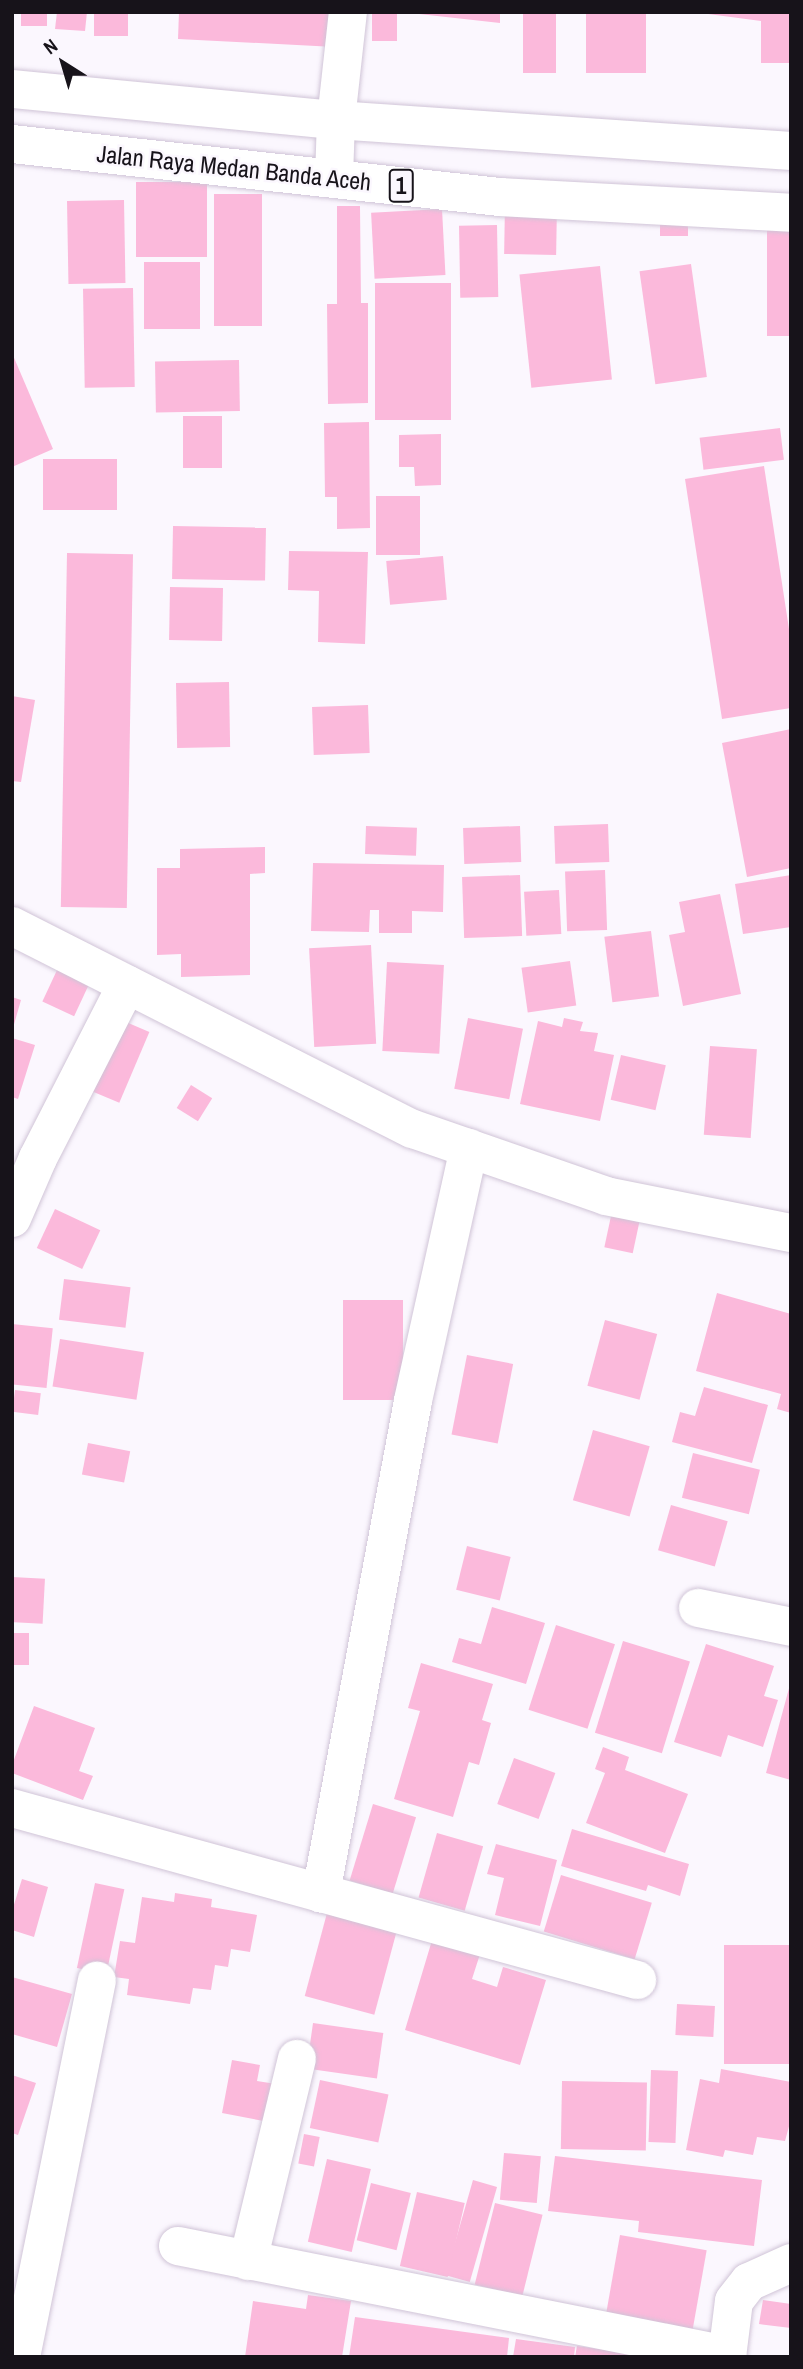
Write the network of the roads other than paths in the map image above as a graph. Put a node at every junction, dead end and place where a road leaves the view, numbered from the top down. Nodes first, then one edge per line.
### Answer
1 (348, 12) edge
2 (12, 89) edge
3 (336, 120) junction
4 (12, 144) edge
5 (791, 151) edge
6 (334, 179) junction
7 (791, 213) edge
8 (12, 926) edge
9 (127, 984) junction
10 (469, 1148) junction
11 (12, 1218) edge
12 (791, 1233) edge
13 (698, 1608) dead end
14 (791, 1627) edge
15 (12, 1808) edge
16 (321, 1893) junction
17 (637, 1980) dead end
18 (97, 1981) dead end
19 (297, 2059) dead end
20 (178, 2246) dead end
21 (248, 2261) junction
22 (791, 2263) edge
23 (727, 2356) edge
24 (21, 2357) edge

1 - 3 main road
2 - 3 main road
3 - 5 main road
3 - 6 main road
4 - 6 main road, Jalan Raya Medan Banda Aceh / 1
6 - 7 main road, Jalan Raya Medan Banda Aceh / 1
8 - 9 main road
9 - 10 main road
9 - 11 main road
10 - 12 main road
10 - 16 main road
13 - 14 main road
15 - 16 main road
16 - 17 main road
18 - 24 main road
19 - 21 main road
20 - 21 main road
21 - 23 main road
22 - 23 main road

